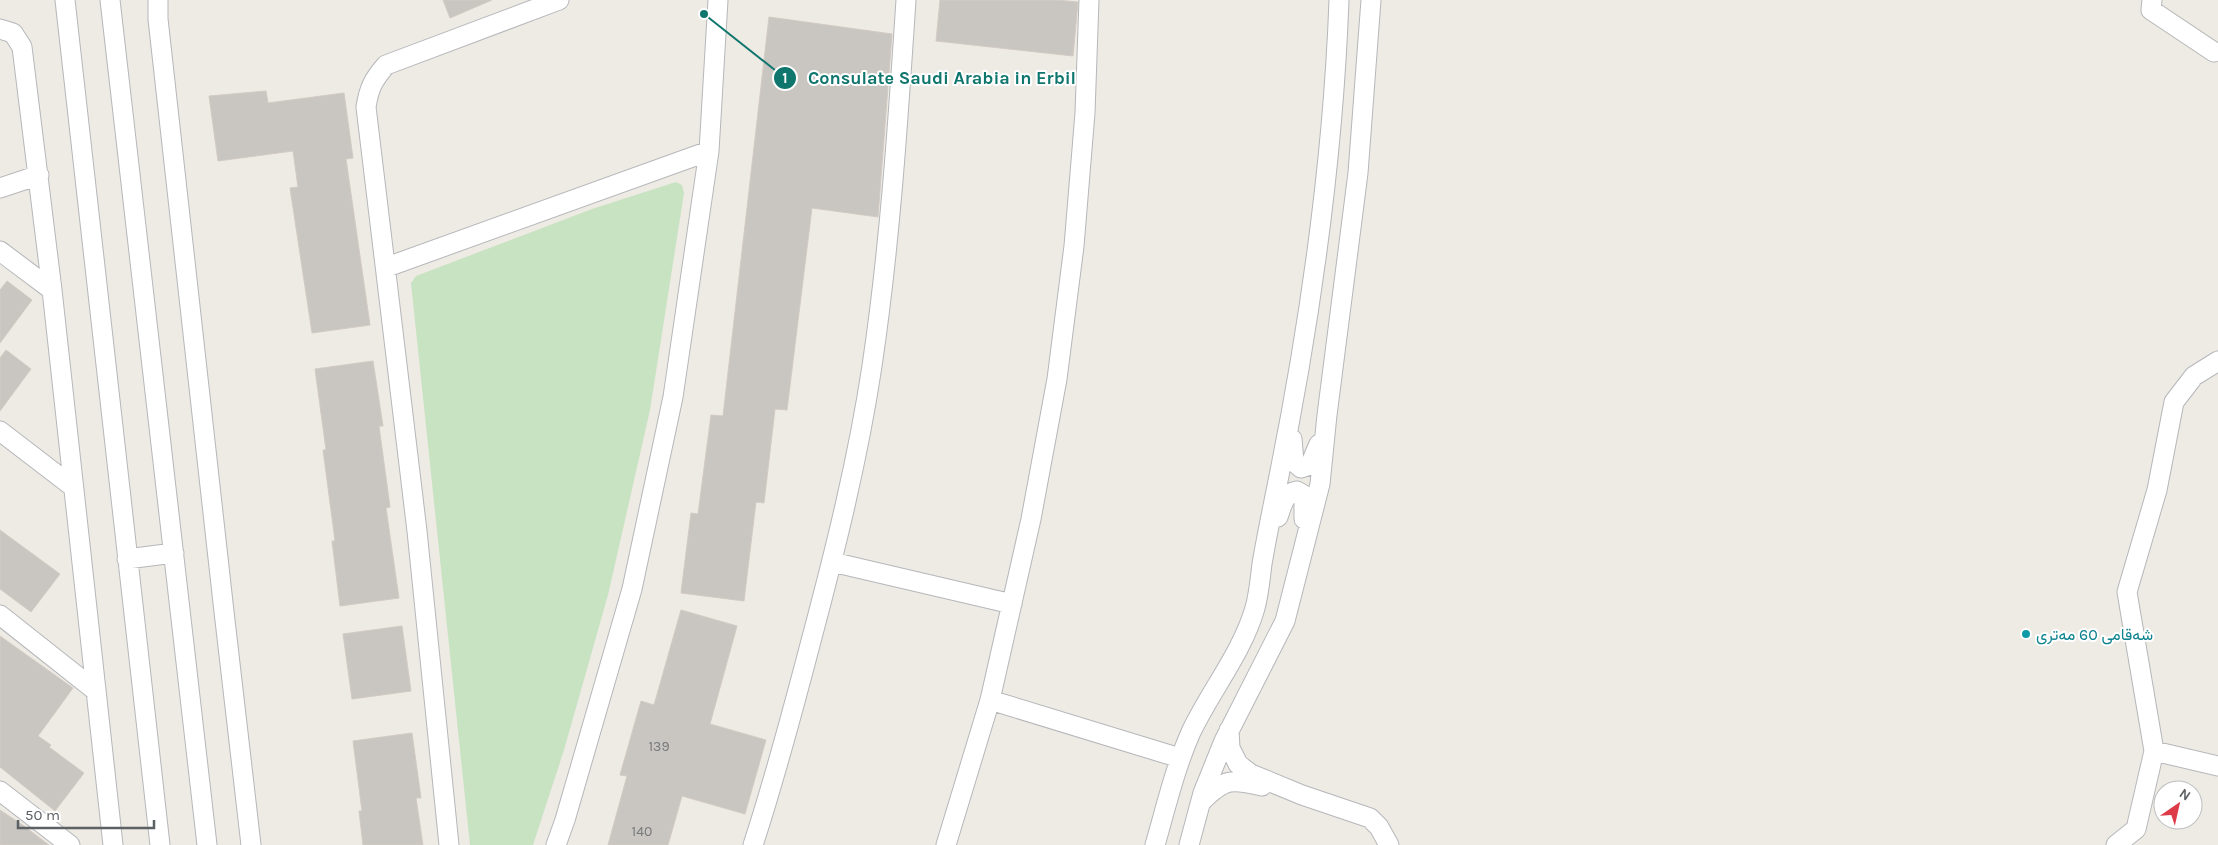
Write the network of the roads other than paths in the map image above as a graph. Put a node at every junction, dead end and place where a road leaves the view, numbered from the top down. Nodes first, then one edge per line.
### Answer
1 (65, 0) edge
2 (110, 0) edge
3 (158, 0) edge
4 (559, 0) edge
5 (718, 0) edge
6 (906, 0) edge
7 (1089, 0) edge
8 (1339, 0) edge
9 (1371, 0) edge
10 (2152, 0) edge
11 (0, 29) edge
12 (2214, 52) dead end
13 (709, 151) junction
14 (39, 175) junction
15 (0, 188) edge
16 (0, 251) edge
17 (387, 267) junction
18 (52, 290) junction
19 (2218, 362) edge
20 (1291, 415) junction
21 (1326, 426) junction
22 (0, 431) edge
23 (73, 487) junction
24 (174, 553) junction
25 (127, 559) junction
26 (1263, 560) junction
27 (832, 562) junction
28 (1301, 565) junction
29 (1012, 604) junction
30 (0, 615) edge
31 (96, 691) junction
32 (990, 700) junction
33 (1229, 730) junction
34 (2154, 751) junction
35 (1180, 758) junction
36 (2218, 766) edge
37 (0, 791) edge
38 (1302, 794) junction
39 (1200, 804) junction
40 (2135, 837) edge
41 (70, 845) edge
42 (113, 845) edge
43 (160, 845) edge
44 (207, 845) edge
45 (251, 845) edge
46 (449, 845) edge
47 (556, 845) edge
48 (753, 845) edge
49 (946, 845) edge
50 (1155, 845) edge
51 (1189, 845) edge
52 (1389, 845) edge
53 (2116, 845) edge

1 - 25 street
2 - 24 street
3 - 45 street
4 - 17 street
5 - 13 street
6 - 27 street
7 - 29 street
8 - 20 street
9 - 21 street
10 - 12 street
11 - 14 street
13 - 17 street
13 - 47 street
14 - 15 street
14 - 18 street
16 - 18 street
17 - 46 street
18 - 23 street
19 - 34 street
20 - 21 street
20 - 26 street
21 - 28 street
22 - 23 street
23 - 31 street
24 - 25 street
24 - 44 street
25 - 43 street
26 - 28 street
26 - 35 street
27 - 29 street
27 - 48 street
28 - 33 street
29 - 32 street
30 - 31 street
31 - 42 street
32 - 35 street
32 - 49 street
33 - 38 street
33 - 39 street
34 - 36 street
34 - 40 street
35 - 50 street
37 - 41 street
38 - 39 street
38 - 52 street
39 - 51 street
40 - 53 street

